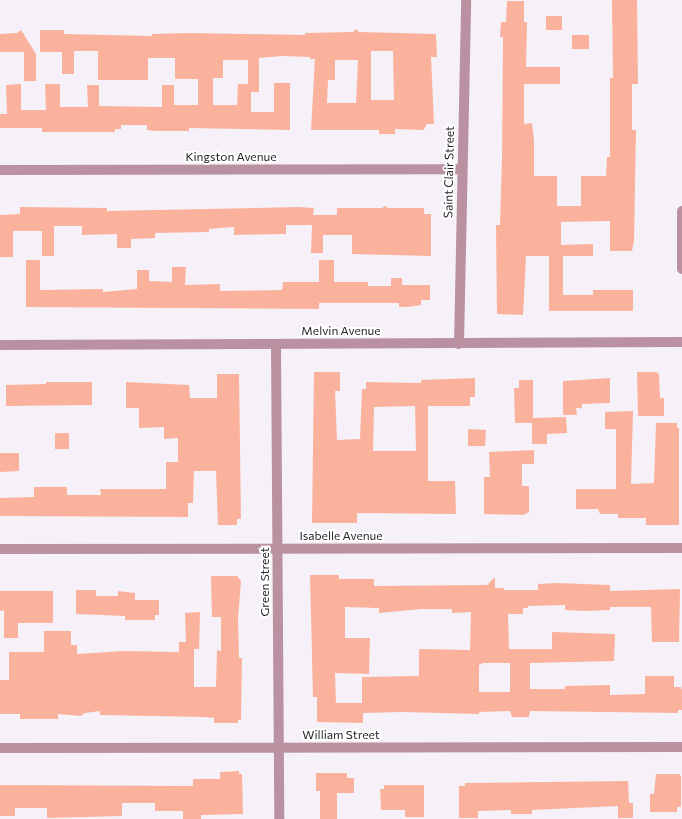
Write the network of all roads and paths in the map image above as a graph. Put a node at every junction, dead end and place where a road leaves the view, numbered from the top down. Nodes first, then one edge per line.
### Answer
1 (466, 0) edge
2 (462, 169) junction
3 (0, 170) edge
4 (682, 211) edge
5 (682, 269) edge
6 (682, 342) edge
7 (276, 344) junction
8 (458, 344) junction
9 (0, 345) edge
10 (682, 548) edge
11 (278, 549) junction
12 (0, 550) edge
13 (682, 747) edge
14 (0, 748) edge
15 (279, 748) junction
16 (279, 819) edge

1 - 2 street, Saint Clair Street
2 - 3 street, Kingston Avenue
2 - 8 street, Saint Clair Street
4 - 5 street
6 - 8 street, Melvin Avenue
7 - 8 street, Melvin Avenue
7 - 9 street, Melvin Avenue
7 - 11 street, Green Street
10 - 11 street, Isabelle Avenue
11 - 12 street, Isabelle Avenue
11 - 15 street, Green Street
13 - 15 street, William Street
14 - 15 street, William Street
15 - 16 street, Green Street

